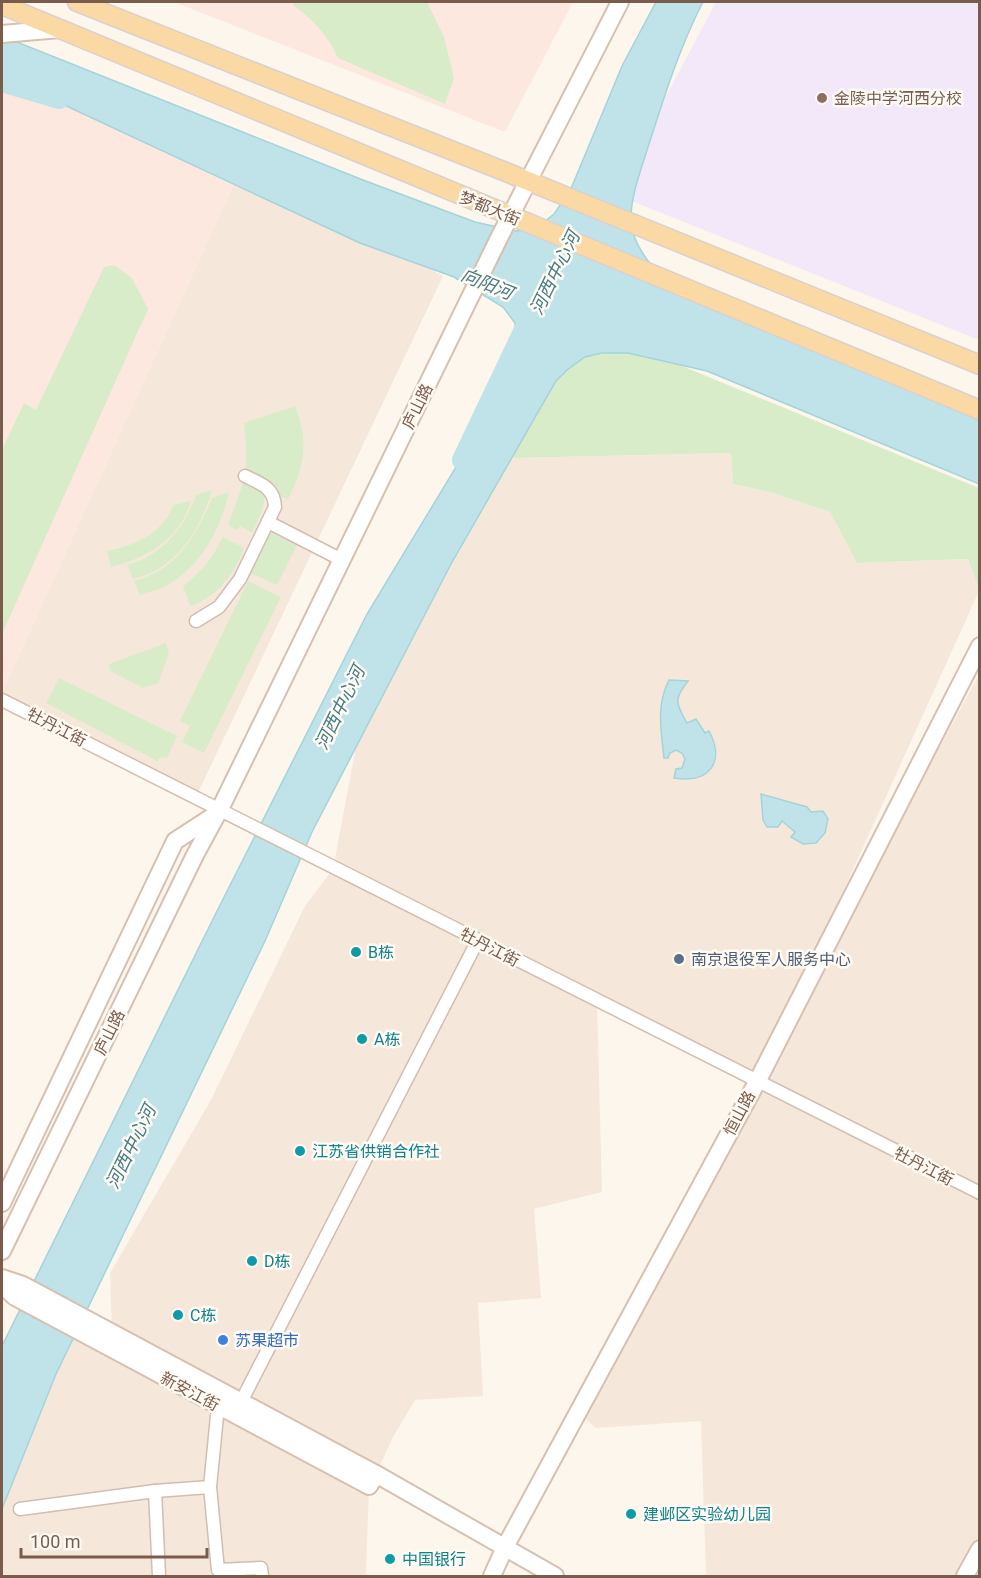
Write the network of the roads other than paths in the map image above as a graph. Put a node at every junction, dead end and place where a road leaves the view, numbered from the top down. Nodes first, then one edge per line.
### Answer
1 (77, 2) edge
2 (620, 2) edge
3 (2, 5) edge
4 (60, 29) junction
5 (2, 34) edge
6 (536, 186) junction
7 (519, 219) junction
8 (980, 365) edge
9 (980, 410) edge
10 (245, 476) dead end
11 (268, 522) junction
12 (342, 560) junction
13 (196, 621) dead end
14 (980, 646) edge
15 (2, 700) edge
16 (220, 811) junction
17 (478, 940) junction
18 (757, 1082) junction
19 (980, 1193) edge
20 (2, 1203) edge
21 (2, 1251) edge
22 (2, 1278) edge
23 (2, 1285) edge
24 (19, 1291) junction
25 (97, 1333) junction
26 (241, 1402) junction
27 (218, 1406) junction
28 (376, 1474) junction
29 (210, 1487) junction
30 (155, 1491) junction
31 (20, 1509) dead end
32 (505, 1547) junction
33 (980, 1549) edge
34 (159, 1576) edge
35 (261, 1576) edge
36 (492, 1576) edge
37 (555, 1576) edge
38 (965, 1576) edge

1 - 6 main road
2 - 6 street, 庐山路
3 - 4 main road, 梦都大街
4 - 5 street
4 - 7 main road, 梦都大街
6 - 7 street, 庐山路
6 - 8 main road
7 - 9 main road, 梦都大街
7 - 12 street, 庐山路
10 - 11 street
11 - 12 street
11 - 13 street
12 - 16 street, 庐山路
14 - 18 street, 恒山路
15 - 16 street, 牡丹江街
16 - 17 street, 牡丹江街
16 - 20 street, 庐山路
16 - 21 street, 庐山路
17 - 18 street, 牡丹江街
17 - 26 street
18 - 19 street, 牡丹江街
18 - 32 street, 恒山路
22 - 24 street, 新安江街
23 - 24 street, 新安江街
24 - 25 street, 新安江街
25 - 26 street, 新安江街
25 - 27 street, 新安江街
26 - 28 street, 新安江街
27 - 28 street, 新安江街
27 - 29 street
28 - 32 street, 新安江街
29 - 30 street
29 - 35 street
30 - 31 street
30 - 34 street
32 - 36 street, 恒山路
32 - 37 street, 新安江街
33 - 38 street

